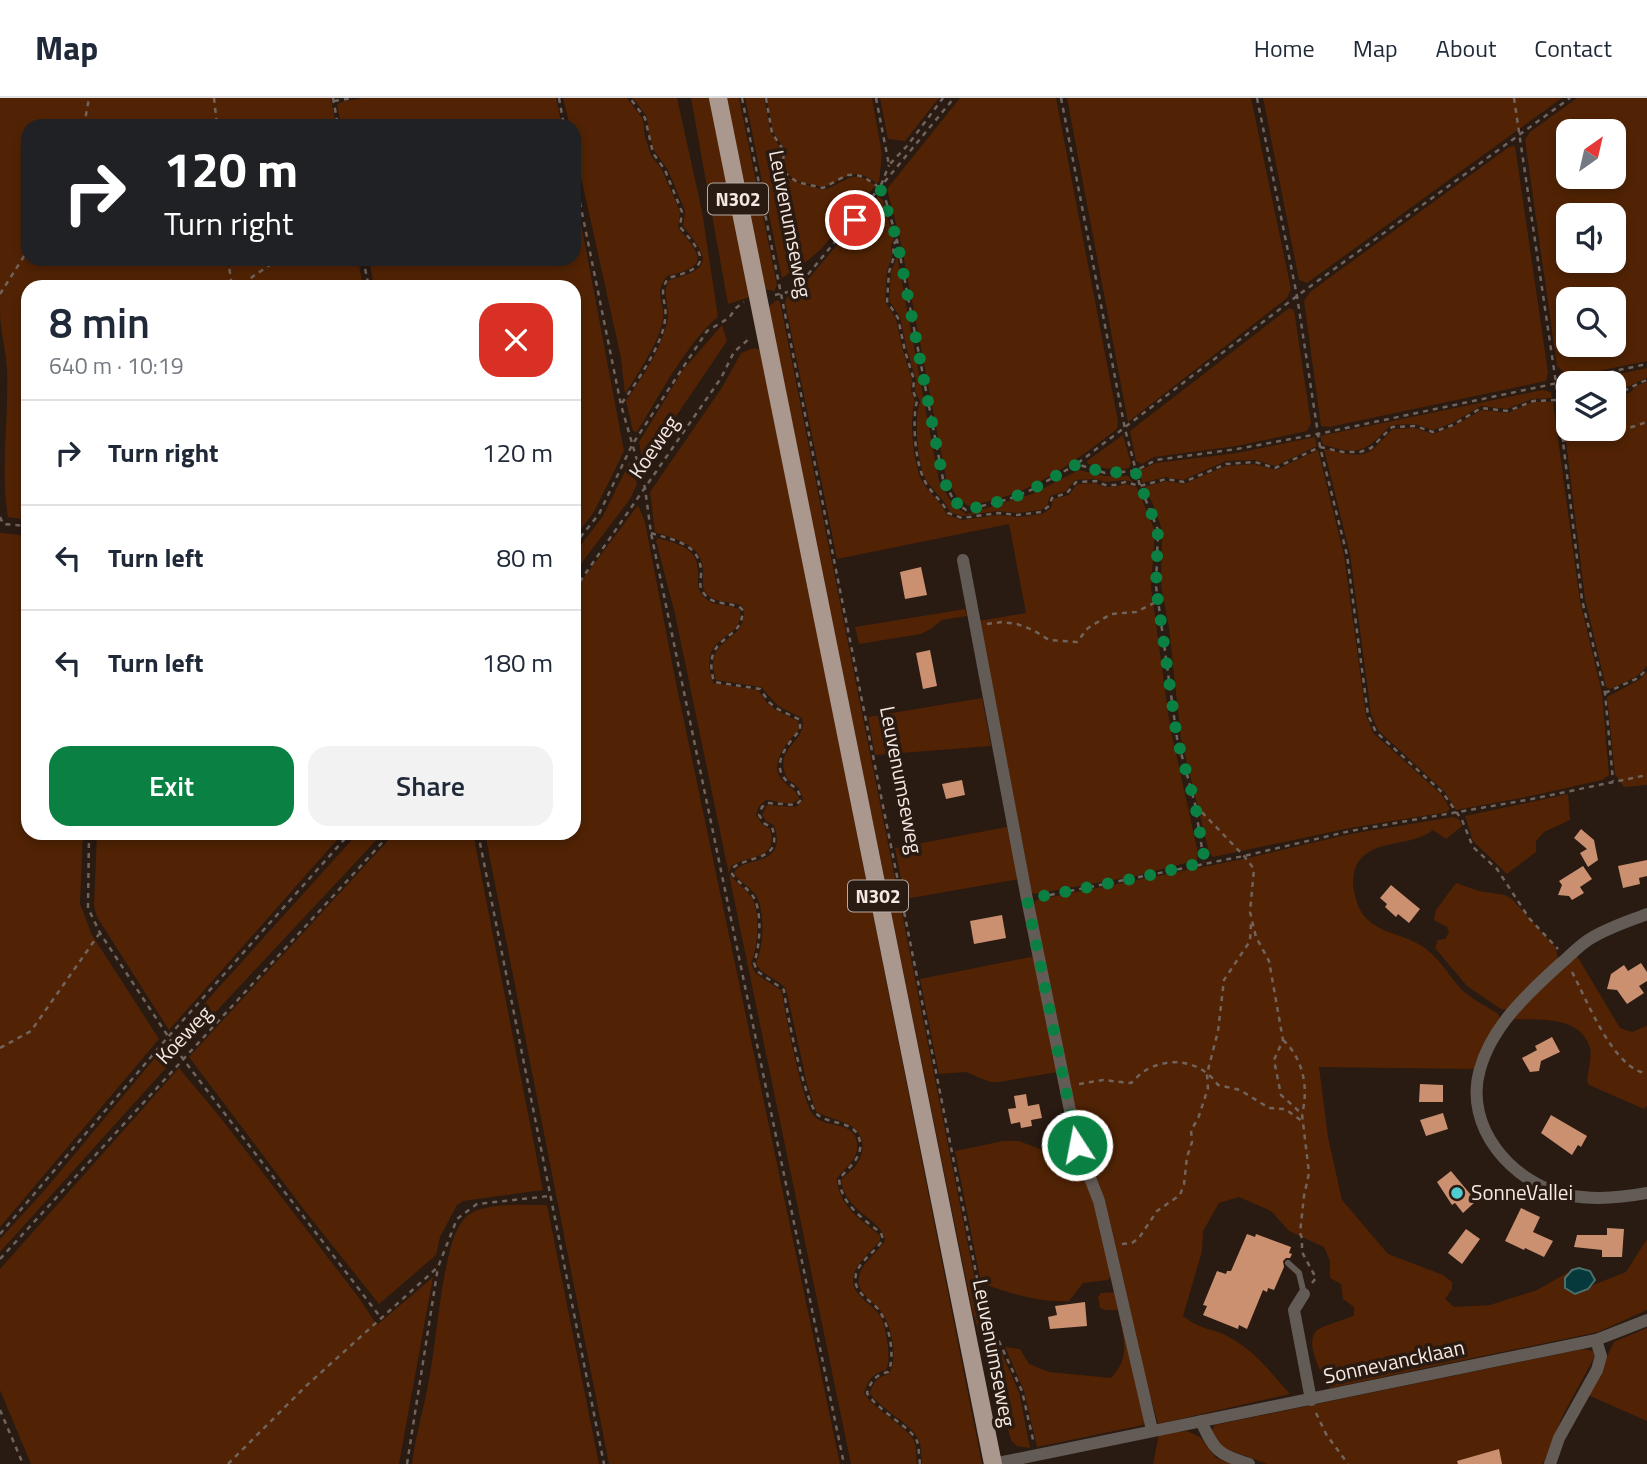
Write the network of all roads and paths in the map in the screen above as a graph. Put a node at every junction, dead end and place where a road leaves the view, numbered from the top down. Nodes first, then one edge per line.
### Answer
1 (89, 98) edge
2 (214, 98) edge
3 (354, 98) edge
4 (559, 98) edge
5 (630, 98) edge
6 (718, 98) edge
7 (742, 98) edge
8 (766, 98) edge
9 (876, 98) edge
10 (943, 98) edge
11 (954, 98) edge
12 (1061, 98) edge
13 (1257, 98) edge
14 (1514, 98) edge
15 (1570, 98) edge
16 (333, 100) edge
17 (85, 119) edge
18 (216, 119) edge
19 (337, 119) edge
20 (564, 119) edge
21 (1519, 134) junction
22 (889, 165) junction
23 (880, 188) junction
24 (581, 208) edge
25 (897, 240) junction
26 (21, 261) edge
27 (268, 266) edge
28 (250, 280) edge
29 (788, 292) dead end
30 (0, 295) edge
31 (1297, 296) junction
32 (758, 299) junction
33 (764, 327) junction
34 (1647, 364) edge
35 (1613, 371) edge
36 (1647, 380) edge
37 (1556, 383) joint
38 (1626, 391) edge
39 (1556, 400) edge
40 (621, 405) junction
41 (1647, 422) edge
42 (1125, 429) junction
43 (1626, 429) edge
44 (1318, 434) junction
45 (1562, 441) edge
46 (632, 445) junction
47 (1320, 447) junction
48 (1077, 464) junction
49 (1135, 471) junction
50 (1140, 486) junction
51 (645, 488) junction
52 (0, 517) edge
53 (1, 525) edge
54 (21, 526) edge
55 (651, 533) junction
56 (581, 536) edge
57 (963, 560) dead end
58 (581, 580) edge
59 (1158, 601) junction
60 (975, 625) junction
61 (1647, 669) edge
62 (1605, 693) junction
63 (1647, 775) edge
64 (1613, 781) junction
65 (1195, 804) junction
66 (1456, 814) junction
67 (89, 840) edge
68 (344, 840) edge
69 (385, 840) edge
70 (479, 840) edge
71 (1244, 856) junction
72 (1205, 862) junction
73 (1027, 899) junction
74 (1647, 914) edge
75 (1251, 916) junction
76 (100, 933) junction
77 (1566, 959) junction
78 (168, 1037) junction
79 (1283, 1040) junction
80 (0, 1048) edge
81 (183, 1059) junction
82 (1647, 1073) edge
83 (1207, 1074) junction
84 (1066, 1086) junction
85 (1303, 1114) junction
86 (1303, 1121) junction
87 (1647, 1193) edge
88 (550, 1196) junction
89 (0, 1234) edge
90 (1109, 1245) junction
91 (0, 1259) edge
92 (1288, 1263) dead end
93 (438, 1267) junction
94 (1304, 1294) junction
95 (381, 1318) junction
96 (1647, 1320) edge
97 (1596, 1340) junction
98 (1311, 1400) junction
99 (0, 1410) edge
100 (1201, 1421) junction
101 (1152, 1430) junction
102 (1036, 1455) junction
103 (23, 1464) edge
104 (228, 1464) edge
105 (407, 1464) edge
106 (604, 1464) edge
107 (844, 1464) edge
108 (919, 1464) edge
109 (993, 1464) edge
110 (1249, 1464) edge
111 (1349, 1464) edge
112 (1552, 1464) edge

1 - 17 path
2 - 18 path
3 - 16 path
4 - 20 path
5 - 40 path
6 - 32 main road, Leuvenumseweg / N302
7 - 102 path, Leuvenumseweg
8 - 23 path
9 - 22 path
10 - 22 path
11 - 23 path
12 - 42 path
13 - 31 path
14 - 21 path
15 - 21 path
16 - 19 path
21 - 31 path
21 - 37 path
22 - 23 path
23 - 25 path
23 - 29 path
24 - 40 path
25 - 48 path
25 - 50 path
26 - 30 path
27 - 28 path
31 - 42 path
31 - 44 path
32 - 33 main road, Leuvenumseweg / N302
32 - 46 path, Koeweg
33 - 51 path, Koeweg
33 - 109 main road, Leuvenumseweg / N302
34 - 35 path
36 - 38 path
37 - 44 path
39 - 47 path
40 - 46 path
41 - 43 path
42 - 48 path
42 - 49 path
44 - 47 path
44 - 49 path
45 - 62 path
46 - 51 path
46 - 56 path, Koeweg
47 - 50 path
47 - 66 path
48 - 49 path
49 - 50 path
50 - 59 path
51 - 55 path
51 - 58 path, Koeweg
52 - 53 path
53 - 54 path
55 - 107 path
55 - 108 path
57 - 60 street
59 - 60 path
59 - 65 path
60 - 73 street
61 - 62 path
62 - 64 path
63 - 64 path
64 - 66 path
65 - 71 path
65 - 72 path
66 - 71 path
66 - 77 path
67 - 76 path
68 - 78 path, Koeweg
69 - 81 path, Koeweg
70 - 88 path
71 - 72 path
71 - 75 path
72 - 73 path
73 - 84 street
74 - 77 street
75 - 79 path
75 - 83 path
76 - 78 path
76 - 80 path
77 - 82 path
77 - 87 street
78 - 81 path
78 - 89 path, Koeweg
79 - 85 path
79 - 85 path
81 - 91 path, Koeweg
81 - 95 path
83 - 84 path
83 - 86 path
83 - 90 path
84 - 90 street
85 - 86 path
86 - 94 path
88 - 93 path
88 - 106 path
90 - 101 street
92 - 94 lane
93 - 95 path
93 - 105 path
94 - 98 street
95 - 104 path
96 - 97 street, Sonnevancklaan
97 - 98 street, Sonnevancklaan
97 - 112 street
98 - 100 street, Sonnevancklaan
98 - 111 path
99 - 103 path
100 - 101 street, Sonnevancklaan
100 - 110 street
101 - 102 street, Sonnevancklaan
102 - 109 street, Sonnevancklaan

